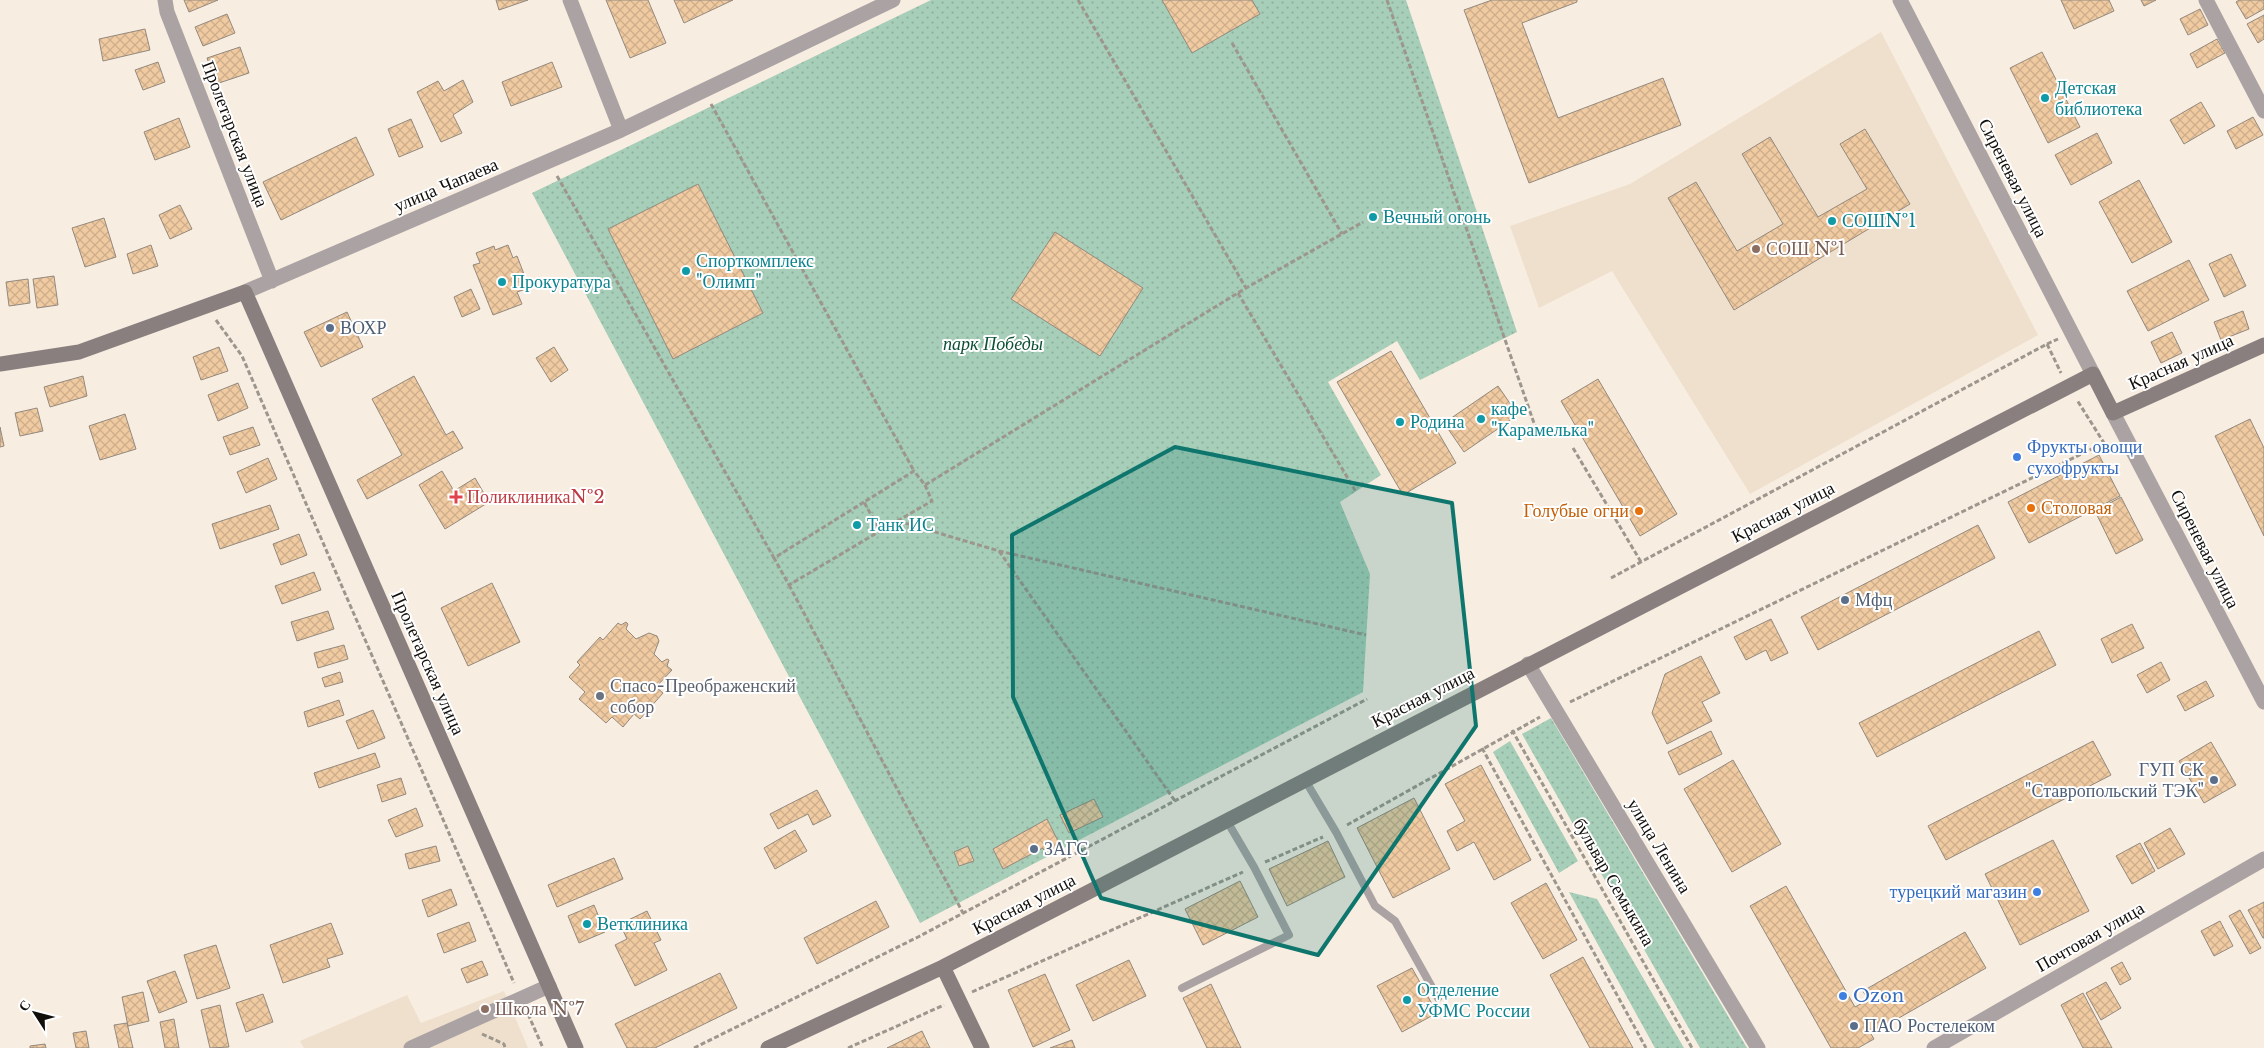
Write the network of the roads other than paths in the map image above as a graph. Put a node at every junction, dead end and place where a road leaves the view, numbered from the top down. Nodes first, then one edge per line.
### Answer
1 (165, 0) edge
2 (570, 0) edge
3 (893, 0) edge
4 (1900, 0) edge
5 (2206, 0) edge
6 (2264, 112) edge
7 (621, 130) junction
8 (272, 281) junction
9 (245, 292) junction
10 (2264, 345) edge
11 (0, 364) edge
12 (2093, 374) junction
13 (2113, 413) junction
14 (1528, 664) junction
15 (2264, 702) edge
16 (1305, 780) junction
17 (1226, 820) junction
18 (2264, 858) edge
19 (943, 967) junction
20 (549, 986) junction
21 (1182, 988) dead end
22 (1438, 998) dead end
23 (411, 1048) edge
24 (576, 1048) edge
25 (768, 1048) edge
26 (982, 1048) edge
27 (1758, 1048) edge
28 (1934, 1048) edge

1 - 8 street, Пролетарская улица
2 - 7 street
3 - 7 street, улица Чапаева
4 - 12 street, Сиреневая улица
5 - 6 street
7 - 8 street, улица Чапаева
8 - 9 street, улица Чапаева
9 - 11 street, улица Чапаева
9 - 20 street, Пролетарская улица
10 - 13 street, Красная улица
12 - 13 street
12 - 14 street, Красная улица
13 - 15 street, Сиреневая улица
14 - 16 street, Красная улица
14 - 27 street, улица Ленина
16 - 17 street, Красная улица
16 - 22 lane
17 - 19 street, Красная улица
17 - 21 lane
18 - 28 street, Почтовая улица
19 - 25 street, Красная улица
19 - 26 street
20 - 23 street
20 - 24 street, Пролетарская улица

